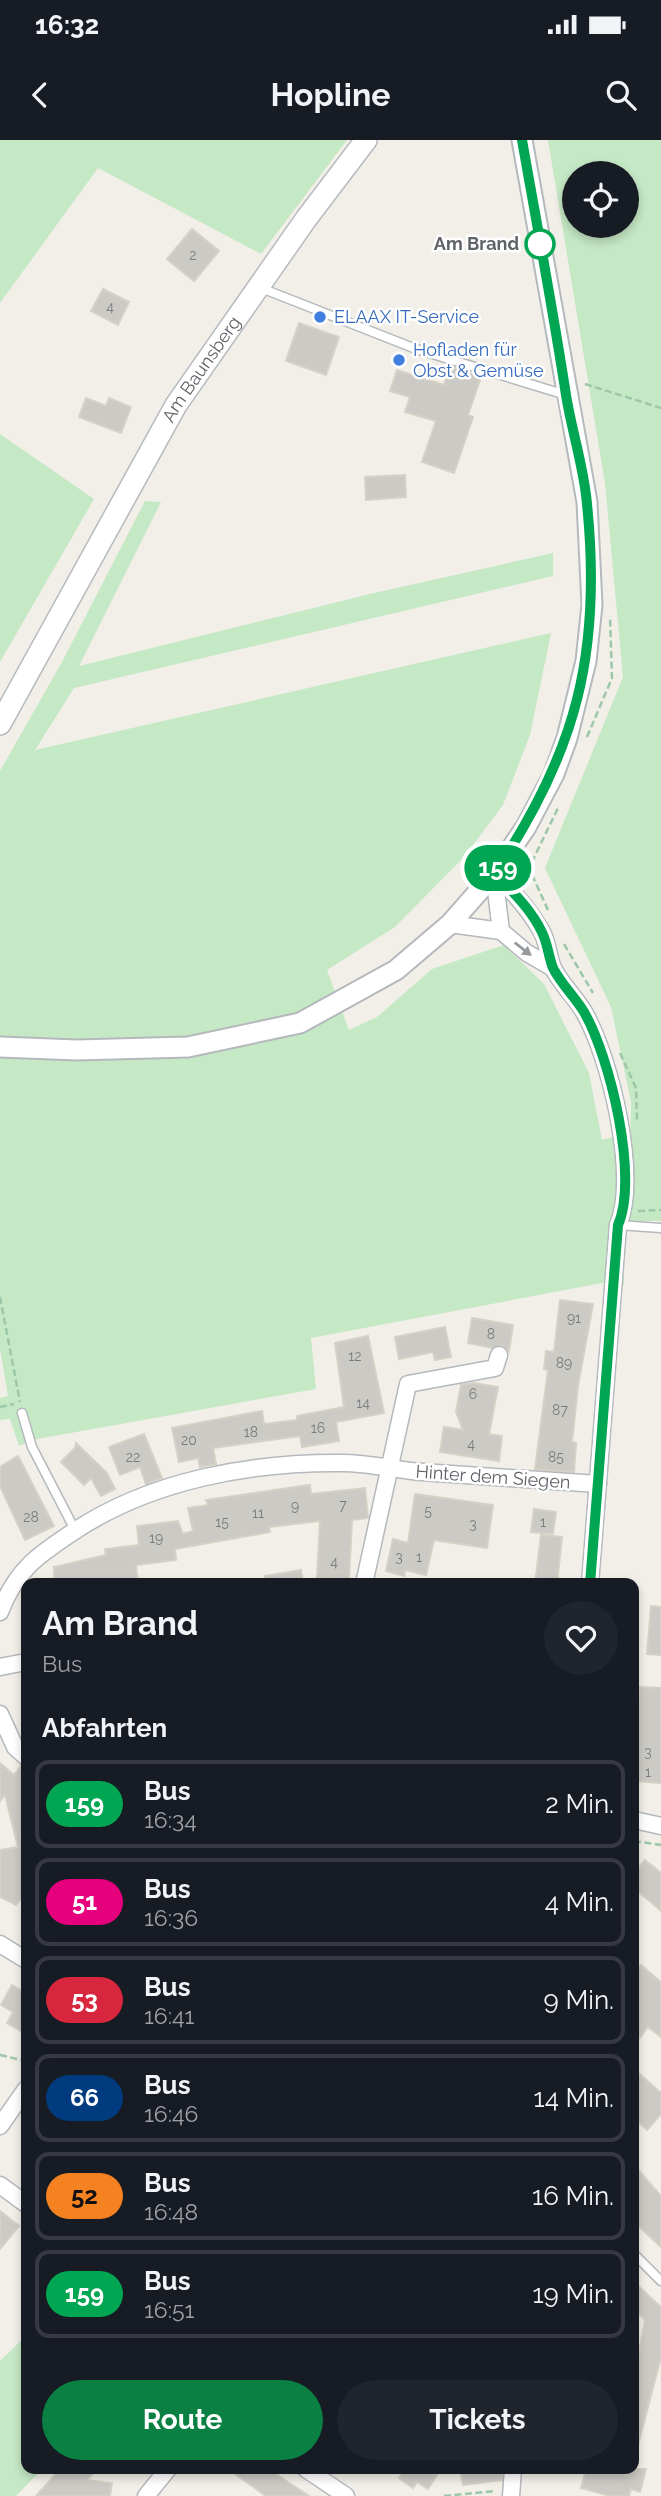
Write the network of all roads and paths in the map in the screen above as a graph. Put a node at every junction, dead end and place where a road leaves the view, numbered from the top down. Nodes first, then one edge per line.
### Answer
1 (366, 140) edge
2 (522, 140) edge
3 (258, 287) junction
4 (566, 390) junction
5 (661, 408) edge
6 (0, 724) edge
7 (494, 874) junction
8 (450, 925) junction
9 (501, 931) junction
10 (553, 968) junction
11 (0, 1047) edge
12 (661, 1210) edge
13 (640, 1211) dead end
14 (618, 1225) junction
15 (661, 1228) edge
16 (0, 1297) edge
17 (499, 1355) dead end
18 (20, 1403) junction
19 (0, 1407) edge
20 (22, 1413) joint
21 (387, 1469) junction
22 (598, 1485) junction
23 (75, 1530) junction
24 (365, 1578) edge
25 (590, 1578) edge
26 (0, 1612) edge
27 (21, 1663) edge
28 (0, 1667) edge
29 (0, 1714) edge
30 (21, 1752) edge
31 (639, 1821) edge
32 (661, 1826) edge
33 (639, 1842) edge
34 (661, 1845) edge
35 (0, 1944) edge
36 (21, 1957) edge
37 (0, 2054) edge
38 (21, 2060) edge
39 (21, 2096) edge
40 (0, 2126) edge
41 (0, 2185) edge
42 (21, 2200) edge
43 (639, 2259) edge
44 (661, 2281) edge
45 (164, 2474) edge
46 (313, 2474) edge
47 (513, 2474) edge
48 (146, 2496) edge
49 (346, 2496) edge
50 (444, 2496) edge
51 (500, 2496) edge
52 (511, 2496) edge

1 - 3 main road, Am Baunsberg
2 - 4 street
3 - 4 lane
3 - 6 main road, Am Baunsberg
4 - 5 path
4 - 7 street
7 - 8 street
7 - 9 street
7 - 10 street
8 - 9 street
8 - 11 street
9 -> 10 street
10 - 14 street
12 - 13 path
14 - 15 lane
14 - 22 street
16 - 18 path
17 - 21 street, Hinter dem Siegen
18 - 19 path
18 - 20 path
20 - 23 lane
21 - 22 street, Hinter dem Siegen
21 - 23 street, Hinter dem Siegen
21 - 24 street
22 - 25 street
23 - 26 street, Hinter dem Siegen
27 - 28 street
29 - 30 street
31 - 32 street
33 - 34 path
35 - 36 street
37 - 38 path
39 - 40 street
41 - 42 street
43 - 44 lane
45 - 48 street
46 - 49 street
47 - 52 street
50 - 51 path

